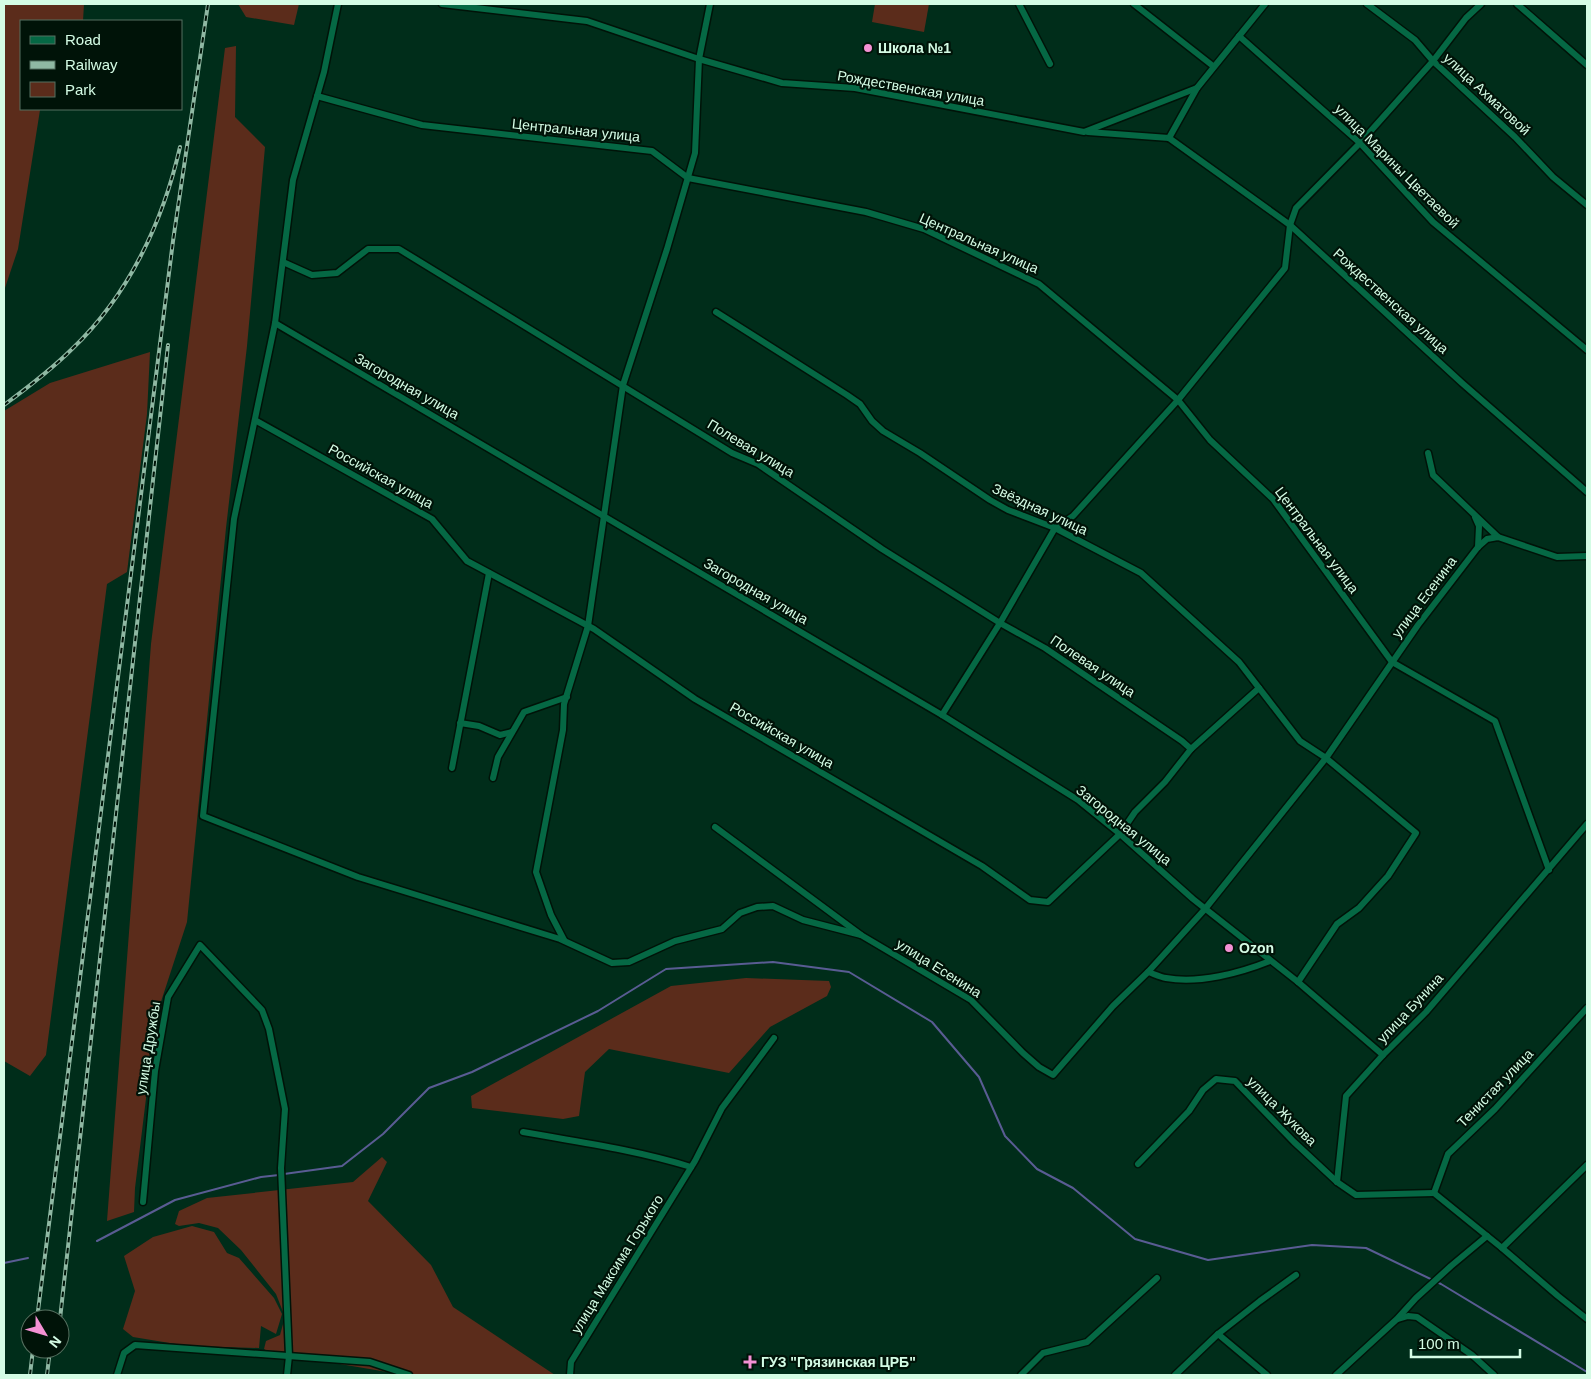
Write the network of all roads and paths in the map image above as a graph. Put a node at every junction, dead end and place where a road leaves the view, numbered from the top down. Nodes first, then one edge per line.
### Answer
1 (338, 4) edge
2 (442, 4) edge
3 (710, 4) edge
4 (1019, 4) edge
5 (1134, 4) edge
6 (1265, 4) edge
7 (1367, 4) edge
8 (1481, 4) edge
9 (1517, 4) edge
10 (1238, 36) junction
11 (699, 59) junction
12 (1433, 60) junction
13 (1050, 64) dead end
14 (1587, 65) edge
15 (1213, 66) junction
16 (1197, 88) junction
17 (317, 96) junction
18 (1084, 132) junction
19 (1169, 138) junction
20 (1360, 143) junction
21 (688, 178) junction
22 (1587, 206) edge
23 (1290, 225) junction
24 (282, 262) junction
25 (716, 312) dead end
26 (275, 323) junction
27 (1587, 350) edge
28 (622, 385) junction
29 (1178, 400) junction
30 (254, 420) junction
31 (1428, 453) dead end
32 (1587, 492) edge
33 (1474, 513) junction
34 (604, 516) junction
35 (1055, 528) junction
36 (1498, 537) junction
37 (1478, 547) junction
38 (1587, 556) edge
39 (489, 573) junction
40 (1000, 623) junction
41 (588, 626) junction
42 (1392, 662) junction
43 (1259, 688) junction
44 (567, 697) junction
45 (942, 715) junction
46 (460, 723) junction
47 (512, 732) junction
48 (1191, 749) junction
49 (1326, 758) junction
50 (452, 768) dead end
51 (493, 778) dead end
52 (1587, 824) edge
53 (715, 827) dead end
54 (1120, 834) junction
55 (1549, 870) junction
56 (1205, 909) junction
57 (861, 935) junction
58 (565, 941) junction
59 (1270, 961) junction
60 (1148, 972) junction
61 (1298, 982) junction
62 (1587, 1008) edge
63 (774, 1038) dead end
64 (1383, 1055) junction
65 (523, 1132) dead end
66 (1138, 1164) dead end
67 (1587, 1165) edge
68 (691, 1168) junction
69 (1337, 1182) junction
70 (1434, 1193) junction
71 (143, 1202) dead end
72 (1487, 1236) junction
73 (1502, 1248) junction
74 (1296, 1275) dead end
75 (1158, 1278) dead end
76 (1398, 1319) junction
77 (1587, 1319) edge
78 (1218, 1334) junction
79 (289, 1356) junction
80 (117, 1375) edge
81 (287, 1375) edge
82 (409, 1375) edge
83 (570, 1375) edge
84 (1021, 1375) edge
85 (1175, 1375) edge
86 (1267, 1375) edge
87 (1336, 1375) edge
88 (1494, 1375) edge

1 - 17 street
2 - 11 street, Рождественская улица
3 - 11 street
4 - 13 street
5 - 15 street
6 - 10 street
7 - 12 street, улица Ахматовой
8 - 12 street
9 - 14 street
10 - 15 street
10 - 20 street, улица Марины Цветаевой
11 - 18 street, Рождественская улица
11 - 21 street
12 - 20 street
12 - 22 street, улица Ахматовой
15 - 16 street
16 - 18 street
16 - 19 street
17 - 21 street, Центральная улица
17 - 24 street
18 - 19 street, Рождественская улица
19 - 23 street, Рождественская улица
20 - 23 street
20 - 27 street, улица Марины Цветаевой
21 - 28 street
21 - 29 street, Центральная улица
23 - 29 street
23 - 32 street, Рождественская улица
24 - 26 street
24 - 28 street, Полевая улица
25 - 35 street, Звёздная улица
26 - 30 street
26 - 34 street, Загородная улица
28 - 34 street
28 - 40 street, Полевая улица
29 - 35 street
29 - 42 street, Центральная улица
30 - 39 street, Российская улица
30 - 58 street
31 - 33 street
33 - 36 street
33 - 37 street
34 - 41 street
34 - 45 street, Загородная улица
35 - 40 street
35 - 43 street, Звёздная улица
36 - 37 street, улица Есенина
36 - 38 street
37 - 42 street, улица Есенина
39 - 41 street, Российская улица
39 - 46 street
40 - 45 street
40 - 48 street, Полевая улица
41 - 44 street
41 - 54 street, Российская улица
42 - 49 street, улица Есенина
42 - 55 street
43 - 48 street, Российская улица
43 - 49 street, Звёздная улица
44 - 47 street
44 - 58 street
45 - 54 street, Загородная улица
46 - 47 street
46 - 50 street
47 - 51 street
48 - 54 street, Российская улица
49 - 56 street, улица Есенина
49 - 61 street
52 - 55 street, улица Бунина
53 - 57 street, улица Есенина
54 - 56 street, Загородная улица
55 - 64 street, улица Бунина
56 - 59 street
56 - 60 street, улица Есенина
57 - 58 street
57 - 60 street, улица Есенина
59 - 60 street
59 - 61 street
61 - 64 street
62 - 70 street, Тенистая улица
63 - 68 street, улица Максима Горького
64 - 69 street, улица Бунина
65 - 68 street
66 - 69 street, улица Жукова
67 - 73 street
68 - 83 street, улица Максима Горького
69 - 70 street, улица Жукова
70 - 72 street
71 - 79 street, улица Дружбы
72 - 73 street
72 - 76 street
73 - 77 street
74 - 78 street
75 - 84 street
76 - 87 street
76 - 88 street
78 - 85 street
78 - 86 street
79 - 80 street
79 - 81 street
79 - 82 street

